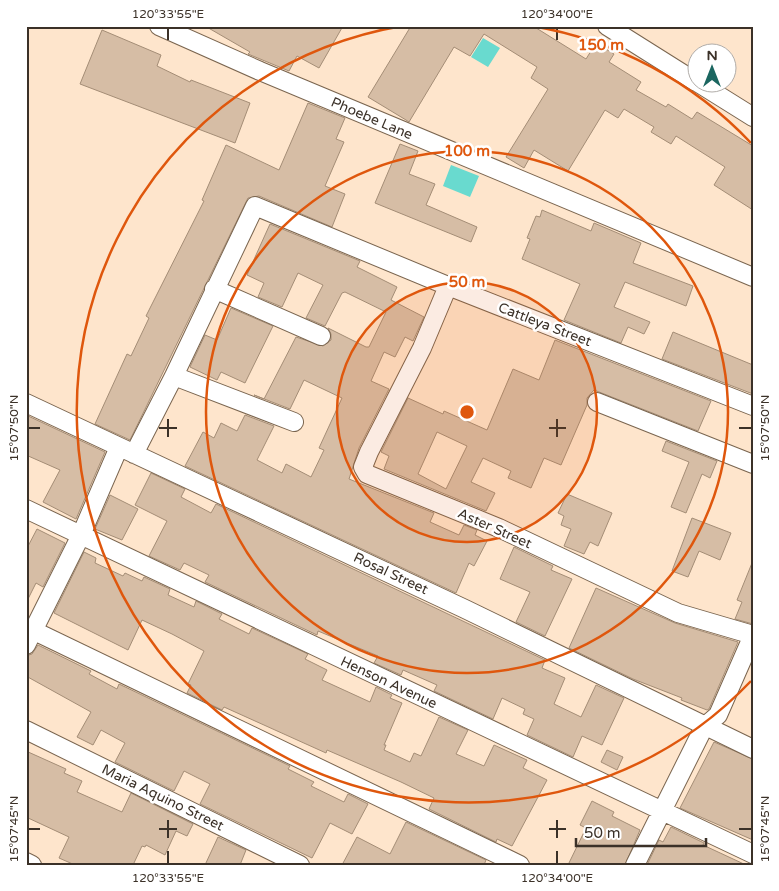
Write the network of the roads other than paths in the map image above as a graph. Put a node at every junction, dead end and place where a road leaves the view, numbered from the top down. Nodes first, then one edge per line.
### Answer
1 (159, 26) edge
2 (607, 26) edge
3 (193, 33) edge
4 (686, 75) edge
5 (713, 92) edge
6 (753, 117) edge
7 (753, 277) edge
8 (448, 286) junction
9 (214, 289) junction
10 (321, 336) dead end
11 (174, 376) junction
12 (26, 402) edge
13 (597, 402) dead end
14 (753, 406) edge
15 (294, 422) dead end
16 (126, 450) junction
17 (753, 464) edge
18 (26, 509) edge
19 (81, 535) junction
20 (29, 634) edge
21 (753, 635) edge
22 (704, 727) junction
23 (26, 730) edge
24 (753, 749) edge
25 (660, 811) junction
26 (753, 854) edge
27 (26, 862) edge
28 (32, 865) edge
29 (300, 865) edge
30 (520, 865) edge
31 (635, 865) edge

1 - 3 street, Phoebe Lane
2 - 4 street
3 - 7 street, Phoebe Lane
5 - 6 street
8 - 9 street, Cattleya Street
8 - 14 street, Cattleya Street
8 - 21 street, Aster Street
9 - 10 street
9 - 11 street
11 - 15 street
11 - 16 street
12 - 16 street, Rosal Street
13 - 17 street
16 - 19 street
16 - 22 street, Rosal Street
18 - 19 street, Henson Avenue
19 - 20 street
19 - 25 street, Henson Avenue
20 - 30 street
21 - 22 street
22 - 24 street, Rosal Street
22 - 25 street
23 - 29 street, Maria Aquino Street
25 - 26 street, Henson Avenue
25 - 31 street
27 - 28 street

